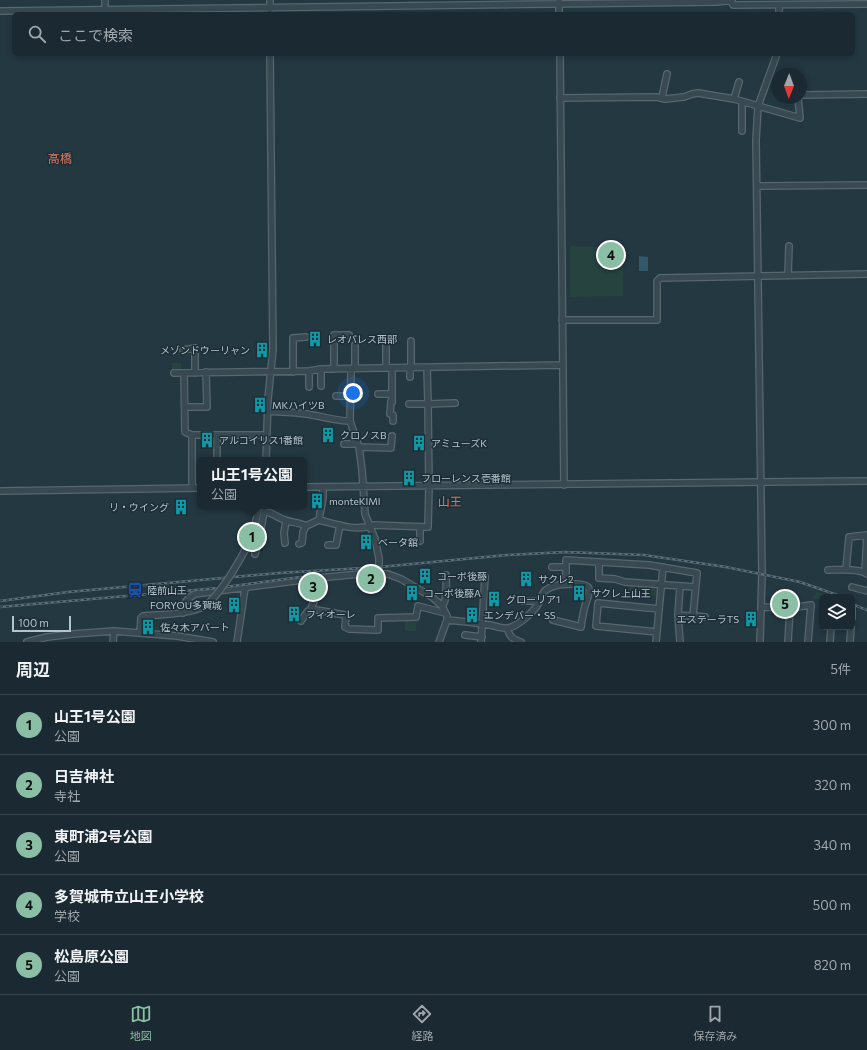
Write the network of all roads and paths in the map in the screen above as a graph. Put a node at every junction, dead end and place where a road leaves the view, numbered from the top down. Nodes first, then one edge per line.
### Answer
1 (105, 0) edge
2 (270, 0) edge
3 (732, 0) edge
4 (559, 2) edge
5 (812, 2) edge
6 (867, 4) edge
7 (779, 5) junction
8 (105, 9) junction
9 (0, 11) edge
10 (270, 11) edge
11 (779, 12) edge
12 (270, 56) edge
13 (560, 56) edge
14 (776, 56) edge
15 (667, 74) dead end
16 (739, 82) dead end
17 (867, 94) edge
18 (807, 95) edge
19 (662, 97) junction
20 (560, 98) junction
21 (734, 100) junction
22 (742, 102) junction
23 (799, 104) edge
24 (758, 106) junction
25 (742, 131) dead end
26 (867, 185) edge
27 (757, 186) junction
28 (788, 246) dead end
29 (867, 274) edge
30 (788, 275) junction
31 (758, 276) junction
32 (562, 320) junction
33 (349, 335) dead end
34 (306, 338) dead end
35 (386, 339) dead end
36 (411, 341) dead end
37 (355, 344) dead end
38 (183, 350) dead end
39 (562, 365) junction
40 (389, 368) junction
41 (410, 368) junction
42 (427, 368) junction
43 (334, 369) junction
44 (353, 369) junction
45 (321, 370) junction
46 (309, 371) junction
47 (195, 372) junction
48 (206, 372) junction
49 (270, 372) junction
50 (293, 372) junction
51 (174, 373) dead end
52 (184, 373) junction
53 (410, 377) dead end
54 (321, 386) dead end
55 (309, 387) dead end
56 (378, 394) dead end
57 (392, 394) junction
58 (336, 396) dead end
59 (351, 396) junction
60 (455, 403) dead end
61 (409, 404) dead end
62 (428, 404) junction
63 (185, 407) junction
64 (267, 411) junction
65 (350, 421) junction
66 (393, 421) dead end
67 (192, 435) junction
68 (217, 435) junction
69 (266, 435) junction
70 (392, 436) dead end
71 (344, 444) dead end
72 (358, 446) junction
73 (217, 457) edge
74 (266, 457) edge
75 (867, 481) edge
76 (761, 482) junction
77 (564, 484) junction
78 (363, 486) junction
79 (429, 486) junction
80 (307, 487) edge
81 (323, 487) junction
82 (192, 488) junction
83 (197, 488) edge
84 (0, 491) edge
85 (258, 509) edge
86 (265, 509) edge
87 (267, 509) edge
88 (286, 520) junction
89 (319, 520) junction
90 (340, 525) junction
91 (306, 526) junction
92 (370, 526) junction
93 (420, 528) junction
94 (867, 535) edge
95 (420, 541) dead end
96 (285, 543) dead end
97 (299, 544) dead end
98 (328, 545) dead end
99 (866, 553) edge
100 (255, 554) dead end
101 (599, 562) junction
102 (552, 567) dead end
103 (566, 567) junction
104 (663, 567) junction
105 (828, 570) dead end
106 (846, 570) junction
107 (379, 573) junction
108 (866, 573) edge
109 (446, 575) dead end
110 (485, 577) dead end
111 (318, 578) junction
112 (566, 584) junction
113 (661, 584) junction
114 (680, 586) junction
115 (695, 587) junction
116 (852, 587) dead end
117 (245, 588) junction
118 (867, 591) edge
119 (523, 601) dead end
120 (540, 601) junction
121 (442, 606) junction
122 (762, 606) junction
123 (790, 608) junction
124 (311, 609) junction
125 (659, 609) junction
126 (183, 613) junction
127 (445, 613) junction
128 (678, 615) junction
129 (693, 616) junction
130 (705, 617) dead end
131 (447, 620) junction
132 (553, 620) dead end
133 (302, 621) dead end
134 (483, 624) junction
135 (507, 628) junction
136 (831, 630) edge
137 (851, 630) edge
138 (114, 631) junction
139 (140, 632) junction
140 (657, 632) junction
141 (465, 635) dead end
142 (482, 640) edge
143 (27, 642) edge
144 (113, 642) edge
145 (213, 642) edge
146 (237, 642) edge
147 (439, 642) edge
148 (521, 642) edge
149 (656, 642) edge
150 (680, 642) edge
151 (760, 642) edge
152 (788, 642) edge
153 (808, 642) edge
154 (830, 642) edge
155 (850, 642) edge

1 - 8 street
2 - 10 street
3 - 4 street
3 - 7 street
4 - 10 street
5 - 6 street
5 - 7 street
7 - 11 street
8 - 9 street
8 - 10 street
12 - 49 street
13 - 20 street
14 - 24 street
15 - 19 street
16 - 21 street
17 - 18 street
19 - 20 street
19 - 21 street
20 - 32 street
21 - 22 street
22 - 24 street
22 - 25 street
23 - 24 street
24 - 27 street
26 - 27 street
27 - 31 street
28 - 30 street
29 - 30 street
30 - 31 street
31 - 32 street
31 - 76 street
32 - 39 street
33 - 43 street
34 - 50 street
35 - 40 street
36 - 41 street
37 - 44 street
38 - 47 street
39 - 42 street
39 - 77 street
40 - 41 street
40 - 44 street
40 - 57 street
41 - 42 street
41 - 53 street
42 - 62 street
43 - 44 street
43 - 45 street
44 - 59 street
45 - 46 street
45 - 54 street
46 - 50 street
46 - 55 street
47 - 48 street
47 - 52 street
48 - 49 street
48 - 63 street
49 - 50 street
49 - 64 street
51 - 52 street
52 - 63 street
56 - 57 street
57 - 66 street
58 - 59 street
59 - 65 street
60 - 62 street
61 - 62 street
62 - 79 street
63 - 67 street
64 - 65 street
64 - 69 street
65 - 72 street
67 - 68 street
67 - 82 street
68 - 69 street
68 - 73 street
69 - 74 street
70 - 72 street
71 - 72 street
72 - 78 street
75 - 76 street
76 - 77 street
76 - 122 street
77 - 79 street
78 - 79 street
78 - 81 street
78 - 92 street
79 - 93 street
80 - 81 street
81 - 89 street
82 - 83 street
82 - 84 street
85 - 126 street, bridge
86 - 100 street
87 - 88 street
88 - 91 street
88 - 96 street
89 - 90 street
89 - 91 street
90 - 92 street
90 - 98 street
91 - 97 street
92 - 93 street
92 - 107 street
93 - 95 street
94 - 99 street
94 - 106 street
99 - 108 street
101 - 103 street
101 - 104 street
101 - 113 street
102 - 103 street
103 - 112 street
104 - 113 street
104 - 115 street
105 - 106 street
106 - 108 street
107 - 111 street
107 - 121 street
109 - 121 street
110 - 134 street
111 - 117 street
111 - 124 street
112 - 120 street
112 - 132 street
113 - 114 street
113 - 125 street
114 - 115 street
114 - 128 street
115 - 129 street
116 - 118 street
117 - 126 street
117 - 146 street
119 - 120 street
120 - 135 street
121 - 127 street
122 - 123 street
122 - 151 street
123 - 152 street
123 - 153 street
124 - 127 street
124 - 133 street
125 - 140 street
125 - 140 street
126 - 139 street
127 - 131 street
128 - 129 street
128 - 150 street
129 - 130 street
131 - 134 street
131 - 147 street
134 - 135 street
134 - 142 street
135 - 148 street
136 - 154 street
137 - 155 street
138 - 139 street
138 - 143 street
138 - 144 street
139 - 145 street
140 - 149 street
141 - 142 street

